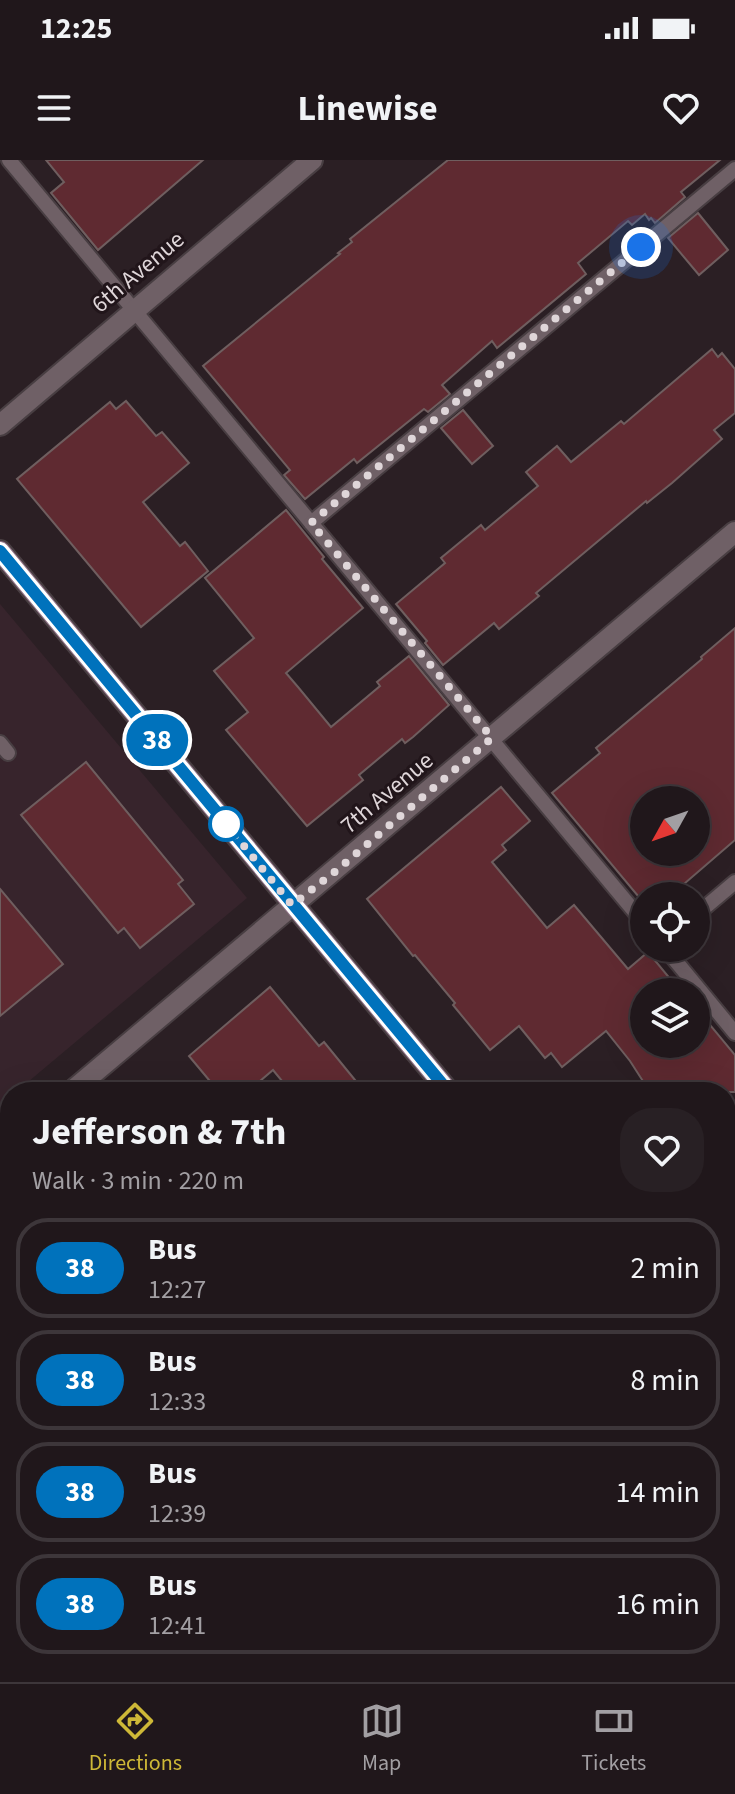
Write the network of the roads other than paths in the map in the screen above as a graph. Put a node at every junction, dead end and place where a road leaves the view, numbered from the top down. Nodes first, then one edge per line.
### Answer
1 (9, 160) edge
2 (312, 160) edge
3 (735, 169) edge
4 (133, 310) junction
5 (0, 425) edge
6 (311, 523) junction
7 (735, 532) edge
8 (0, 551) edge
9 (492, 738) junction
10 (735, 882) edge
11 (710, 903) edge
12 (292, 905) junction
13 (630, 906) edge
14 (677, 962) edge
15 (735, 1033) edge
16 (98, 1082) edge
17 (433, 1082) edge

1 - 4 lane
2 - 4 street, 6th Avenue
3 - 6 lane
4 - 5 street, 6th Avenue
4 - 6 lane
6 - 9 lane
7 - 9 street, 7th Avenue
8 - 12 main road
9 - 12 street, 7th Avenue
9 - 13 lane
10 - 11 lane
12 - 16 street, 7th Avenue
12 - 17 main road
14 - 15 lane

